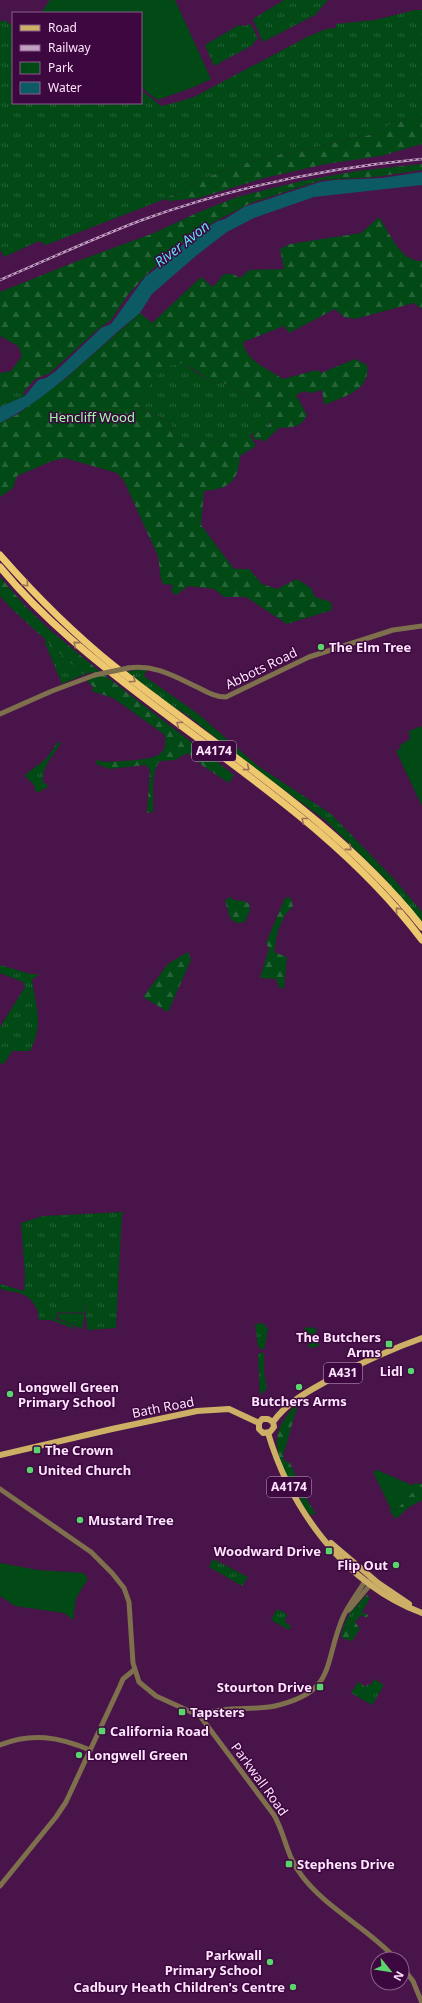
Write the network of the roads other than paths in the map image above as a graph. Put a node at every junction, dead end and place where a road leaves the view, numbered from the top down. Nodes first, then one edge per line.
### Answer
1 (0, 555) edge
2 (0, 567) edge
3 (422, 626) edge
4 (0, 714) edge
5 (422, 927) edge
6 (422, 940) edge
7 (422, 1338) edge
8 (273, 1422) junction
9 (259, 1423) junction
10 (268, 1433) junction
11 (0, 1455) edge
12 (0, 1489) edge
13 (321, 1534) junction
14 (343, 1552) junction
15 (368, 1582) junction
16 (377, 1582) junction
17 (422, 1613) edge
18 (134, 1670) junction
19 (200, 1716) junction
20 (0, 1745) edge
21 (90, 1750) junction
22 (0, 1886) edge
23 (386, 1951) edge
24 (410, 1978) edge
25 (422, 2003) edge

1 -> 5 highway, A4174
6 -> 2 highway, A4174
3 - 4 street, Abbots Road, bridge
7 - 8 main road, A431
8 - 9 main road
8 - 10 main road, A431
9 - 10 main road
9 - 11 main road, Bath Road
10 - 13 main road, A4174
12 - 18 street
13 - 14 main road, A4174
13 - 15 main road, A4174
14 - 15 main road, A4174
14 - 16 main road, A4174
15 - 16 street
15 - 17 main road, A4174
15 - 19 street
16 - 17 main road, A4174
18 - 19 street, Parkwall Road
18 - 21 street
19 - 23 street, Parkwall Road
20 - 21 street
21 - 22 street
24 - 25 street

